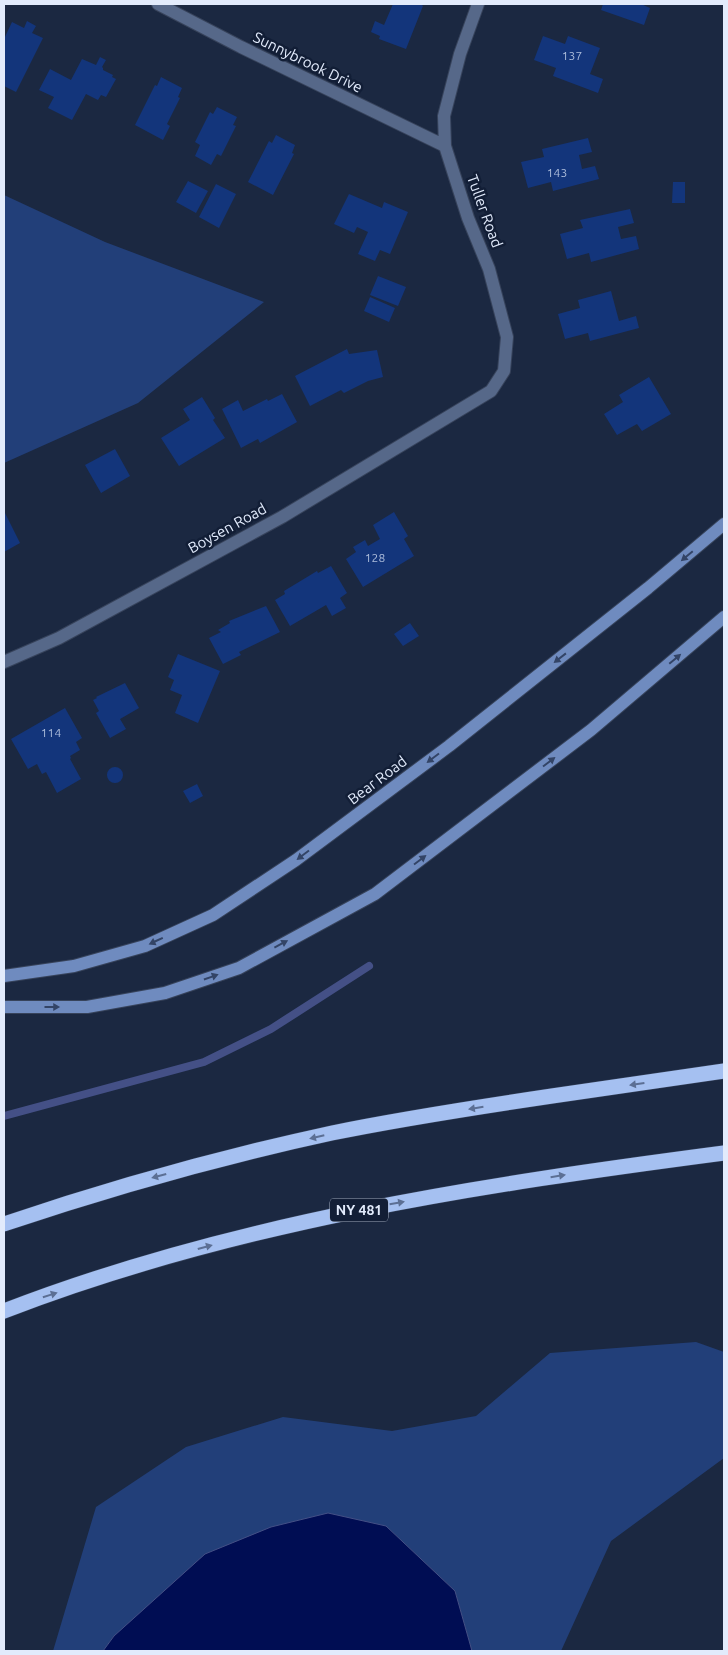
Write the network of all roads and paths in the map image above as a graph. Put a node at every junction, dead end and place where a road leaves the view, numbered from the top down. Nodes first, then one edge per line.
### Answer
1 (158, 4) edge
2 (478, 4) edge
3 (445, 146) junction
4 (459, 410) joint
5 (724, 524) edge
6 (724, 617) edge
7 (4, 662) edge
8 (4, 976) edge
9 (4, 1007) edge
10 (724, 1067) edge
11 (724, 1071) edge
12 (686, 1077) junction
13 (724, 1153) edge
14 (4, 1224) edge
15 (4, 1311) edge

1 - 3 street, Sunnybrook Drive
2 - 3 street, Tuller Road
3 - 4 street, Tuller Road
4 - 7 street, Boysen Road
5 -> 8 street, Bear Road
9 -> 6 street
10 - 12 highway
11 - 12 highway
12 -> 14 highway
15 -> 13 highway, NY 481

